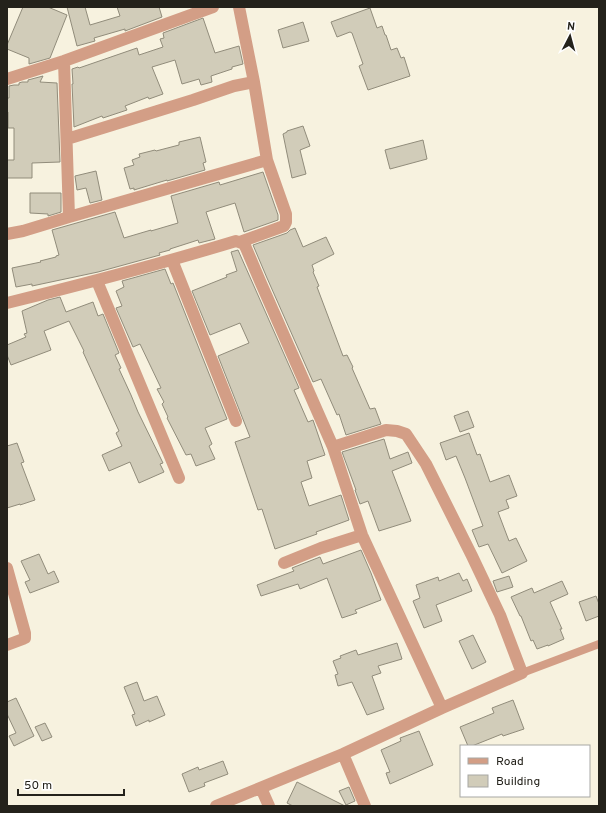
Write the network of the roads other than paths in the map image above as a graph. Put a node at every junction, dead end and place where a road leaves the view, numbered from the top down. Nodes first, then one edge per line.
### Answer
1 (212, 7) edge
2 (239, 7) edge
3 (64, 61) junction
4 (7, 79) edge
5 (254, 82) junction
6 (67, 139) junction
7 (267, 160) junction
8 (69, 217) junction
9 (7, 234) edge
10 (240, 242) junction
11 (172, 260) junction
12 (98, 281) junction
13 (7, 303) edge
14 (236, 421) dead end
15 (333, 447) junction
16 (179, 478) dead end
17 (362, 535) junction
18 (284, 563) dead end
19 (7, 568) edge
20 (599, 644) edge
21 (7, 645) edge
22 (522, 673) junction
23 (442, 708) junction
24 (343, 754) junction
25 (261, 788) junction
26 (216, 806) edge
27 (269, 806) edge
28 (366, 806) edge

1 - 3 street
2 - 5 street
3 - 4 street
3 - 6 street
5 - 6 street
5 - 7 street
6 - 8 street
7 - 8 street
7 - 10 street
8 - 9 street
10 - 11 street
10 - 15 street
11 - 12 street
11 - 14 street
12 - 13 street
12 - 16 street
15 - 17 street
15 - 22 street
17 - 18 street
17 - 23 street
19 - 21 street
20 - 22 lane
22 - 23 street
23 - 24 street
24 - 25 street
24 - 28 street
25 - 26 street
25 - 27 street

